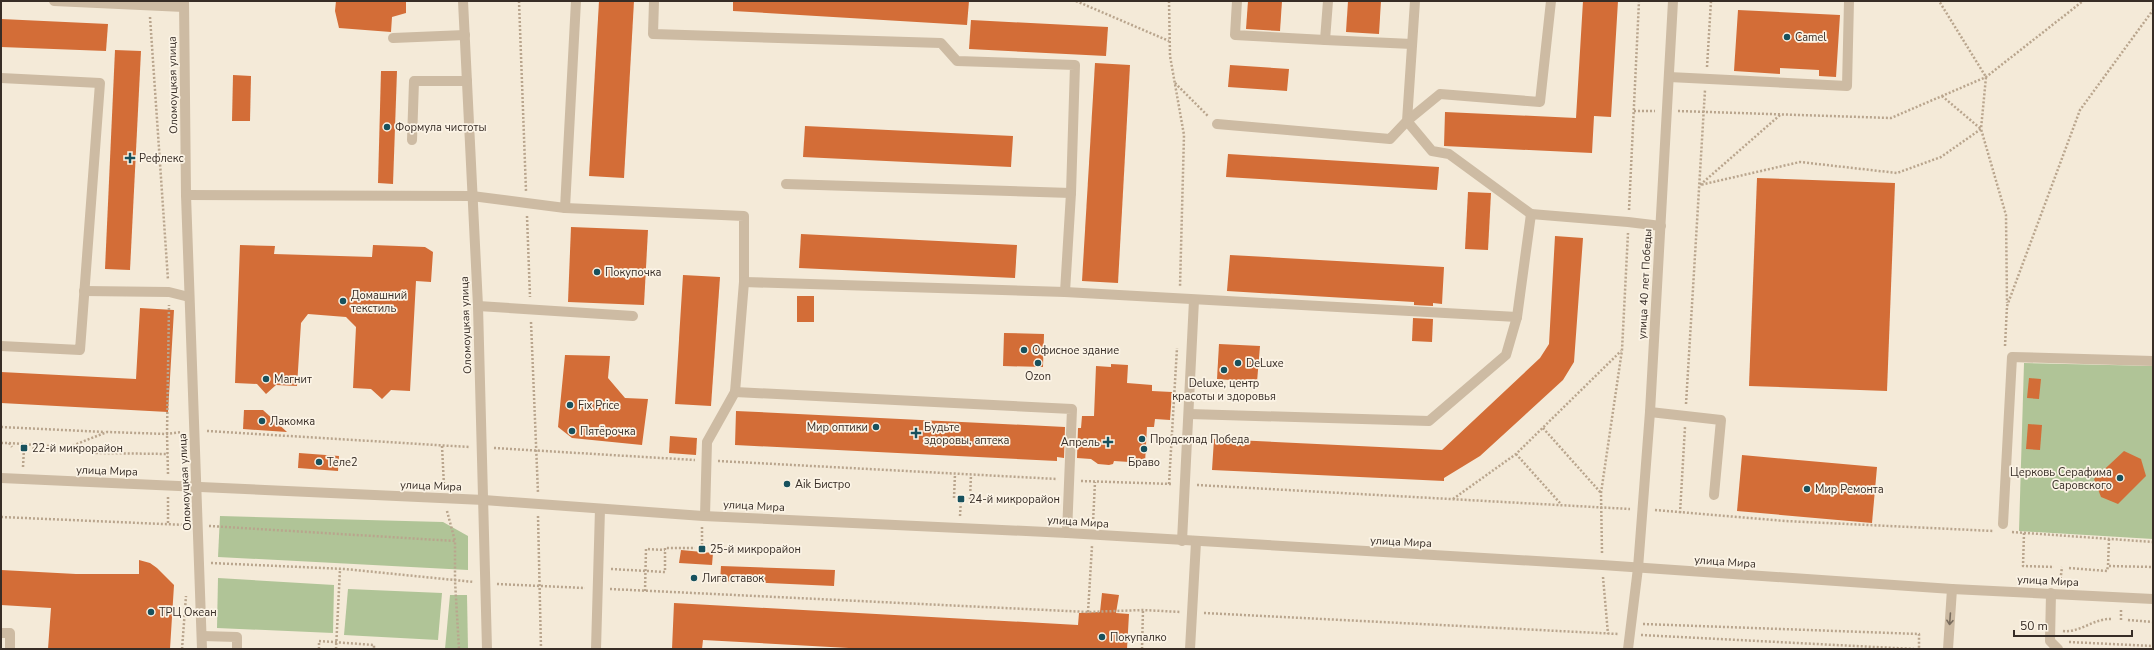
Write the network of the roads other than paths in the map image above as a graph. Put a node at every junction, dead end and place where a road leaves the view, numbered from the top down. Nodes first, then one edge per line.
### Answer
1 (54, 1) edge
2 (463, 1) edge
3 (576, 1) edge
4 (654, 1) edge
5 (1237, 1) edge
6 (1328, 1) edge
7 (1415, 1) edge
8 (1551, 1) edge
9 (1673, 1) edge
10 (1849, 1) edge
11 (109, 2) edge
12 (184, 4) edge
13 (465, 35) junction
14 (393, 38) dead end
15 (1325, 40) junction
16 (1412, 44) junction
17 (1669, 77) junction
18 (1, 78) edge
19 (467, 81) junction
20 (1407, 121) junction
21 (1217, 124) road end
22 (412, 140) dead end
23 (786, 184) dead end
24 (1071, 193) junction
25 (186, 195) junction
26 (472, 196) junction
27 (565, 208) junction
28 (1531, 214) junction
29 (1661, 226) junction
30 (744, 282) junction
31 (84, 291) junction
32 (1064, 292) junction
33 (189, 297) junction
34 (1194, 300) junction
35 (478, 306) junction
36 (634, 316) dead end
37 (1517, 317) junction
38 (1, 346) edge
39 (2153, 361) edge
40 (735, 392) junction
41 (1650, 412) junction
42 (1189, 414) junction
43 (1, 478) edge
44 (198, 488) junction
45 (1714, 495) dead end
46 (484, 500) junction
47 (600, 509) junction
48 (704, 516) junction
49 (2003, 529) road end
50 (1067, 533) junction
51 (1182, 541) junction
52 (1196, 542) junction
53 (1638, 568) junction
54 (1952, 589) junction
55 (2051, 593) junction
56 (2153, 599) edge
57 (1, 633) edge
58 (202, 636) junction
59 (10, 649) edge
60 (202, 649) edge
61 (237, 649) edge
62 (486, 649) edge
63 (596, 649) edge
64 (1190, 649) edge
65 (1628, 649) edge
66 (1948, 649) edge
67 (2058, 649) edge

1 - 11 street
2 - 13 street, Оломоуцкая улица
3 - 27 street
4 - 24 street
5 - 15 street
6 - 15 street
7 - 16 street
8 - 20 street
9 - 17 street, улица 40 лет Победы
10 - 17 street
11 - 12 street
12 - 25 street, Оломоуцкая улица
13 - 14 street
13 - 19 street, Оломоуцкая улица
15 - 16 street
16 - 20 street
17 - 29 street, улица 40 лет Победы
18 - 31 street
19 - 22 street
19 - 26 street, Оломоуцкая улица
20 - 21 street
20 - 28 street
23 - 24 street
24 - 32 street
25 - 26 street
25 - 33 street, Оломоуцкая улица
26 - 27 street
26 - 35 street, Оломоуцкая улица
27 - 30 street
28 - 29 street
28 - 37 street
29 - 41 street, улица 40 лет Победы
30 - 32 street
30 - 40 street
31 - 33 street
31 - 38 street
32 - 34 street
33 - 44 street, Оломоуцкая улица
34 - 37 street
34 - 42 street
35 - 36 street
35 - 46 street, Оломоуцкая улица
37 - 42 street
39 - 49 street
40 - 48 street
40 - 50 street
41 - 45 street
41 - 53 street, улица 40 лет Победы
42 - 51 street
43 - 44 street, улица Мира
44 - 46 street, улица Мира
44 - 58 street, Оломоуцкая улица
46 - 47 street, улица Мира
46 - 62 street, Оломоуцкая улица
47 - 48 street, улица Мира
47 - 63 street
48 - 50 street, улица Мира
50 - 51 street, улица Мира
51 - 52 street, улица Мира
52 - 53 street, улица Мира
52 - 64 street
53 - 54 street, улица Мира
53 - 65 street, улица 40 лет Победы
54 - 55 street, улица Мира
54 -> 66 street
55 - 56 street, улица Мира
55 - 67 street
57 - 59 street
58 - 60 street, Оломоуцкая улица
58 - 61 street

